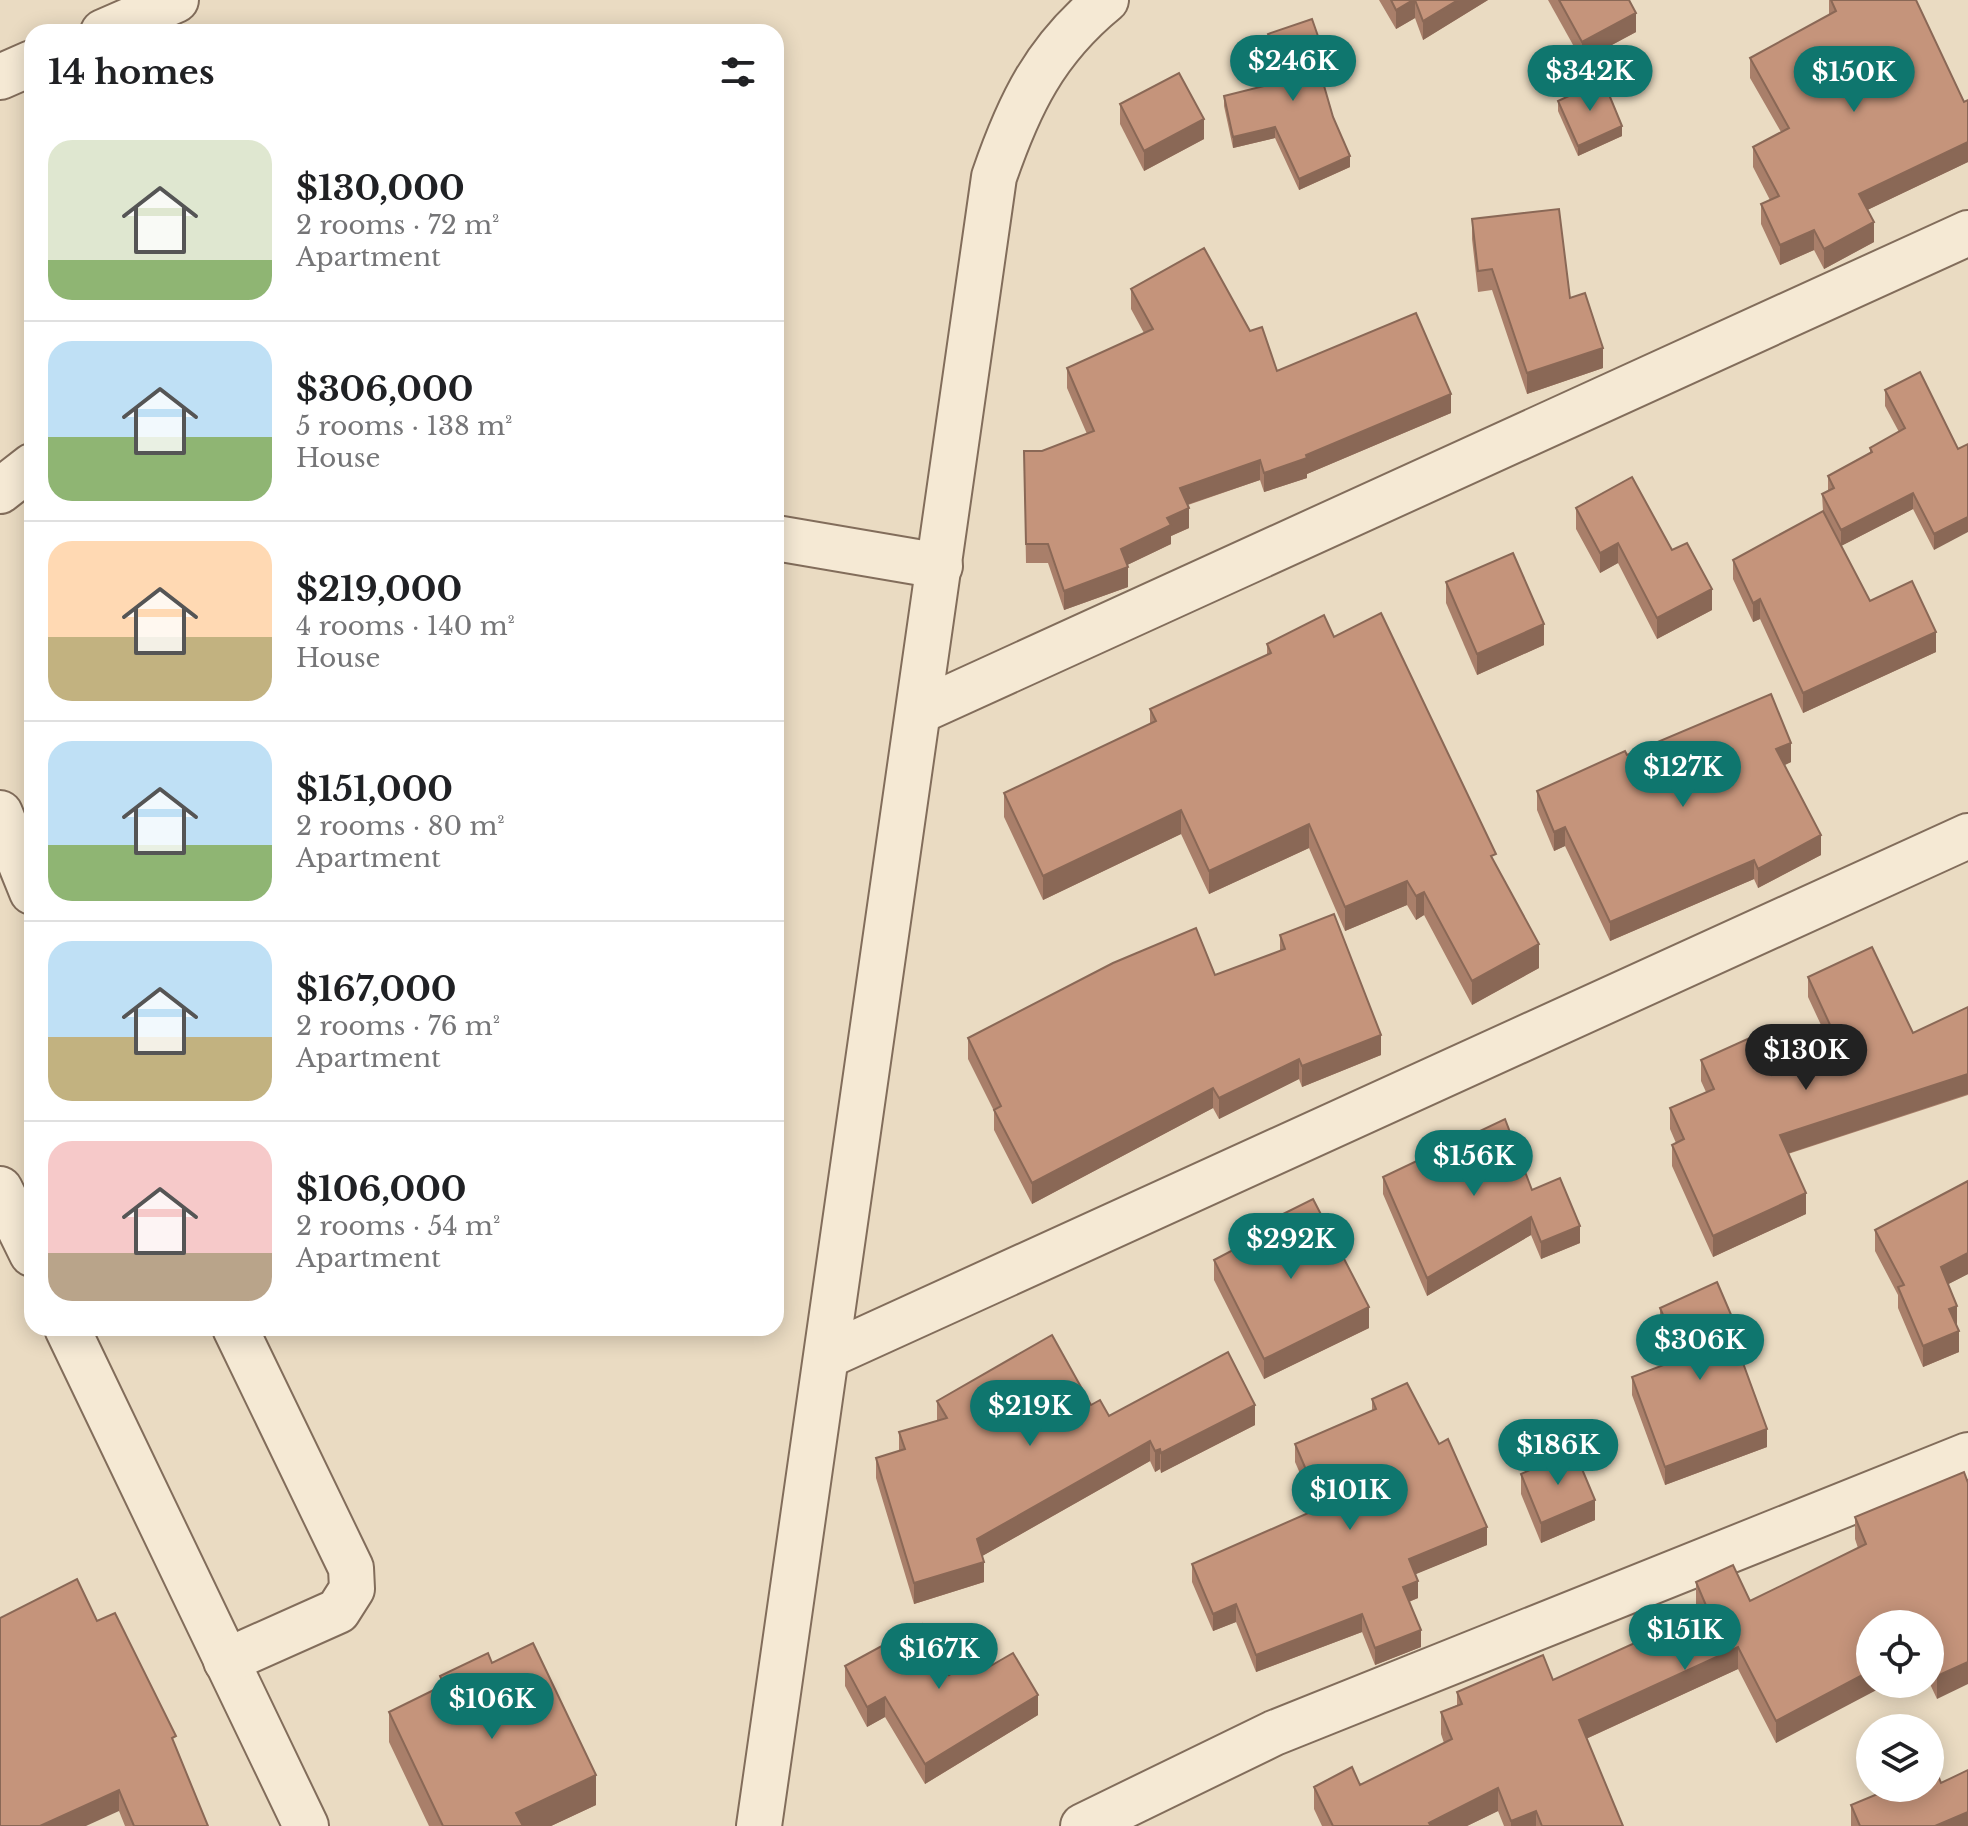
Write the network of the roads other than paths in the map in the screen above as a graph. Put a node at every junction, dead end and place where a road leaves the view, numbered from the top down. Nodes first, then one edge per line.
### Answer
1 (176, 0) edge
2 (1106, 0) edge
3 (121, 24) edge
4 (24, 66) edge
5 (0, 77) edge
6 (1968, 233) edge
7 (24, 472) edge
8 (0, 491) edge
9 (784, 539) edge
10 (940, 566) junction
11 (920, 711) junction
12 (0, 813) edge
13 (1968, 836) edge
14 (24, 872) edge
15 (0, 1189) edge
16 (24, 1238) edge
17 (71, 1336) edge
18 (239, 1336) edge
19 (827, 1356) junction
20 (1968, 1455) edge
21 (226, 1661) junction
22 (306, 1826) edge
23 (759, 1826) edge
24 (1083, 1826) edge

1 - 3 street
2 - 10 street
4 - 5 street
6 - 11 street
7 - 8 street
9 - 10 street
10 - 11 street
11 - 19 street
12 - 14 street
13 - 19 street
15 - 16 street
17 - 21 street
18 - 21 street
19 - 23 street
20 - 24 street
21 - 22 street

